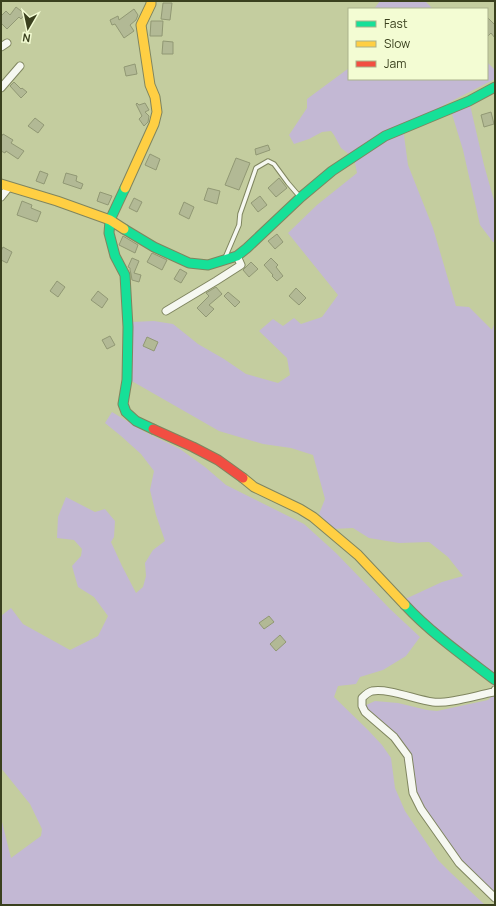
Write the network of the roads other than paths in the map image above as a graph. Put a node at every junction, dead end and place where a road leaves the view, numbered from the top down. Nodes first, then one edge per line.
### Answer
1 (151, 1) edge
2 (20, 66) dead end
3 (495, 87) edge
4 (1, 88) edge
5 (5, 185) edge
6 (1, 197) edge
7 (301, 198) junction
8 (110, 220) junction
9 (238, 256) junction
10 (224, 260) junction
11 (166, 311) dead end
12 (495, 680) edge
13 (495, 690) edge
14 (495, 898) edge

1 - 8 street
2 - 4 street
3 - 7 street
5 - 6 street
5 - 8 street
7 - 9 street
7 - 10 lane
8 - 10 street
8 - 12 street
9 - 10 street
9 - 11 street
13 - 14 street

